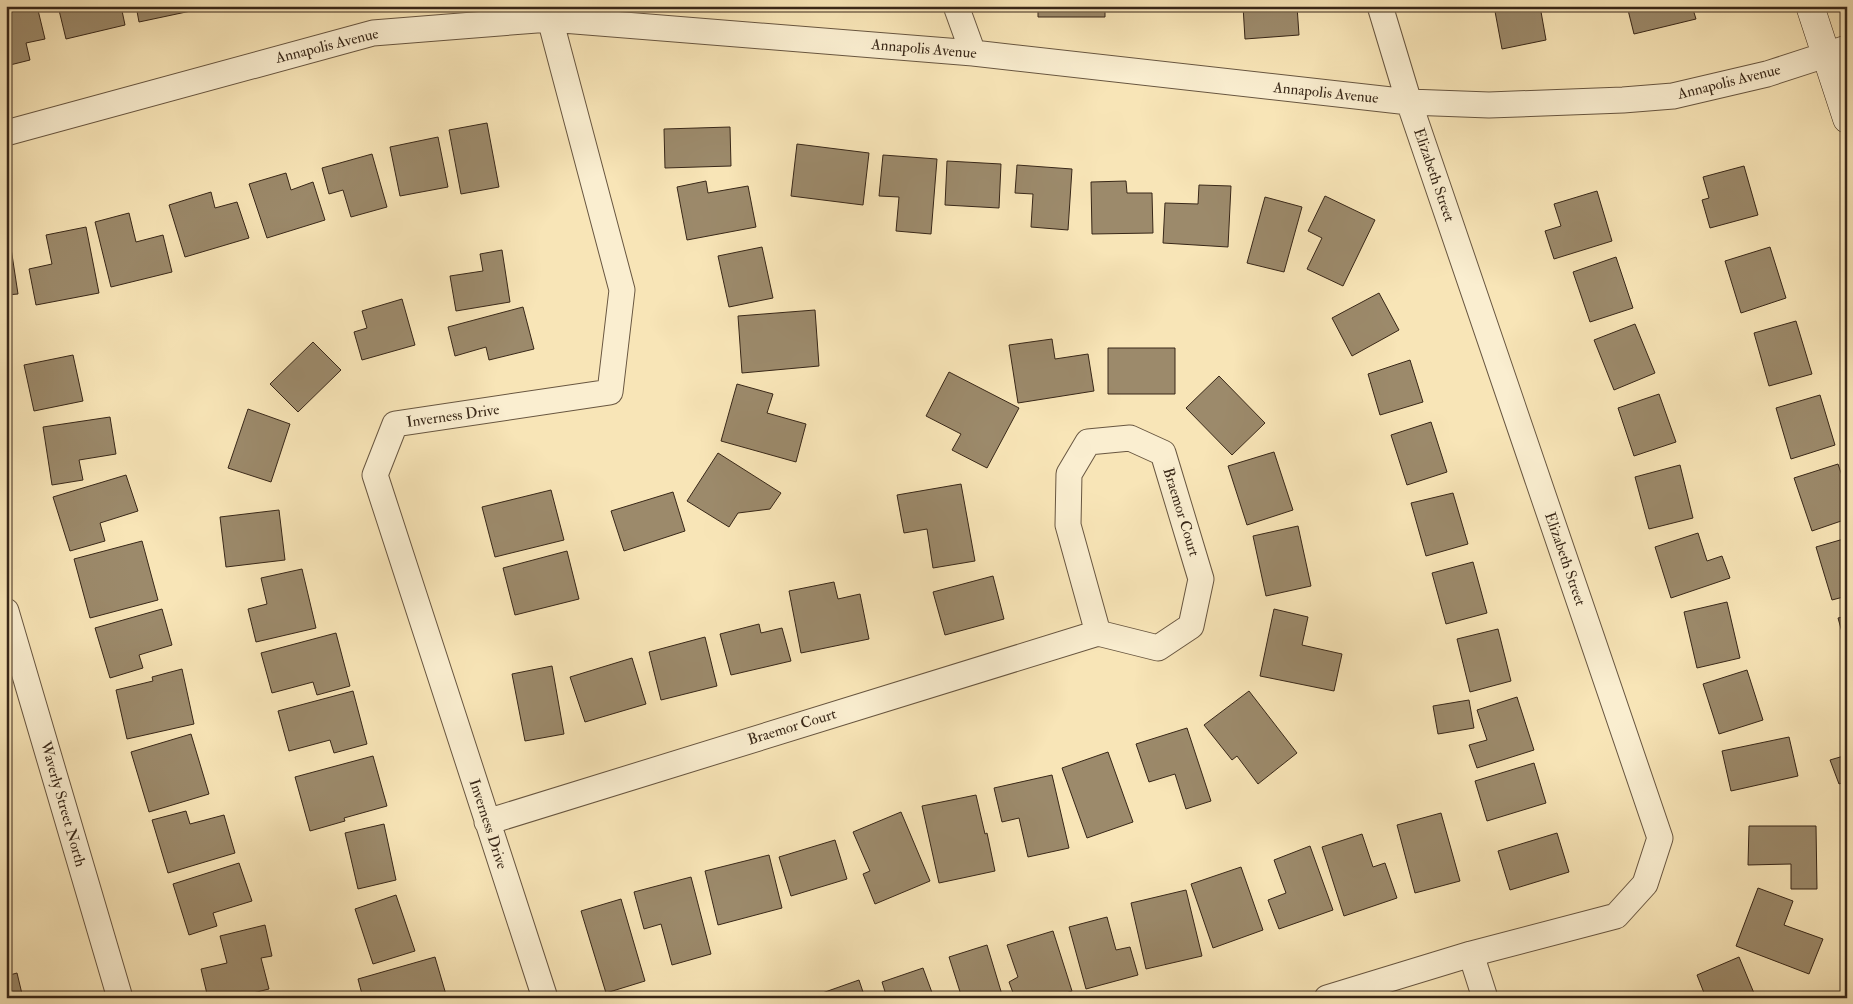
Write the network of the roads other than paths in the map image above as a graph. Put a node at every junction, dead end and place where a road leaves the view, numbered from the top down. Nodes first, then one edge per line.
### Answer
1 (956, 6) edge
2 (1380, 6) edge
3 (1810, 6) edge
4 (550, 19) junction
5 (1836, 52) edge
6 (973, 53) junction
7 (1409, 102) junction
8 (1847, 118) edge
9 (6, 133) edge
10 (6, 611) edge
11 (1098, 633) junction
12 (488, 822) junction
13 (1471, 954) junction
14 (120, 998) edge
15 (545, 998) edge
16 (1327, 998) edge
17 (1485, 998) edge

1 - 6 street
2 - 7 street, Elizabeth Street
3 - 5 main road
4 - 6 street, Annapolis Avenue
4 - 9 street, Annapolis Avenue
4 - 12 street, Inverness Drive
5 - 7 street, Annapolis Avenue
5 - 8 main road
6 - 7 street, Annapolis Avenue
7 - 13 street, Elizabeth Street
10 - 14 street, Waverly Street North
11 - 11 street, Braemor Court
11 - 12 street, Braemor Court
12 - 15 street, Inverness Drive
13 - 16 street, Elizabeth Street
13 - 17 street

